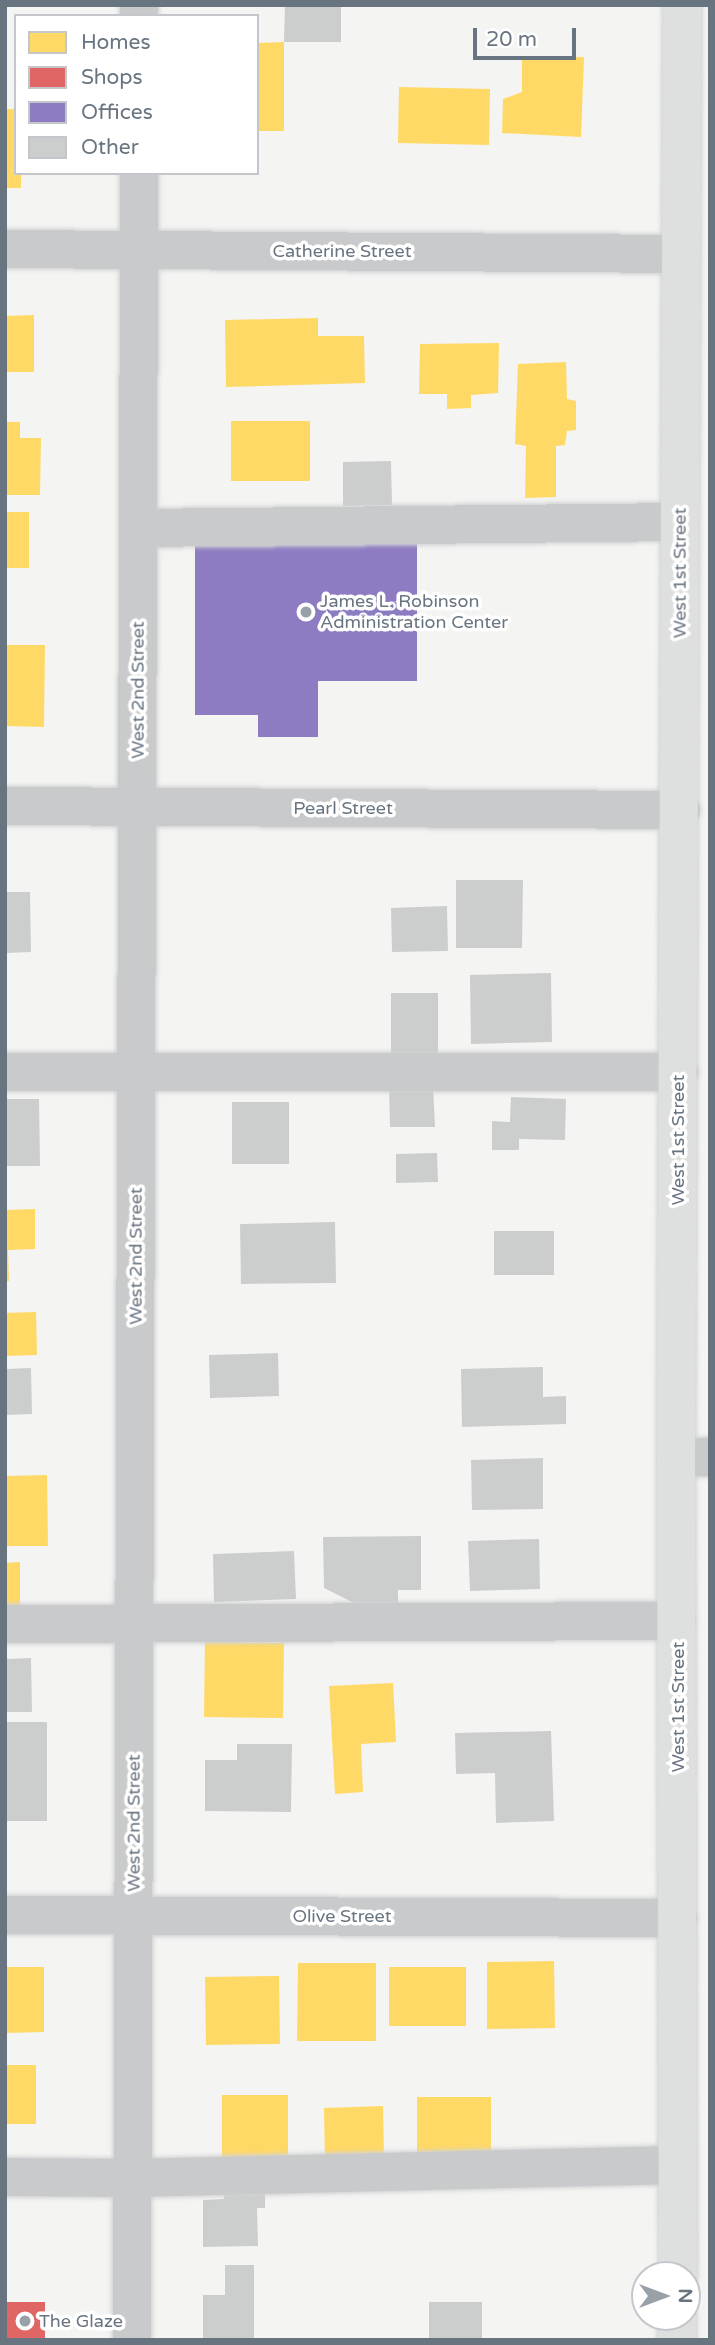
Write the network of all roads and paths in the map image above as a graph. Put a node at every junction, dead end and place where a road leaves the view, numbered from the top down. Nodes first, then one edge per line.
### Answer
1 (682, 5) edge
2 (139, 175) edge
3 (5, 249) edge
4 (139, 250) junction
5 (680, 254) junction
6 (680, 522) junction
7 (138, 528) junction
8 (5, 806) edge
9 (137, 807) junction
10 (681, 810) junction
11 (5, 1072) edge
12 (136, 1072) junction
13 (679, 1072) junction
14 (693, 1458) edge
15 (677, 1621) junction
16 (5, 1624) edge
17 (135, 1625) junction
18 (5, 1915) edge
19 (134, 1915) junction
20 (678, 1918) junction
21 (678, 2165) junction
22 (5, 2177) edge
23 (133, 2178) junction
24 (678, 2261) edge
25 (132, 2340) edge

1 - 5 main road, West 1st Street
2 - 4 street, West 2nd Street
3 - 4 street, Catherine Street
4 - 5 street, Catherine Street
4 - 7 street, West 2nd Street
5 - 6 main road, West 1st Street
6 - 7 street
6 - 10 main road, West 1st Street
7 - 9 street, West 2nd Street
8 - 9 street, Pearl Street
9 - 10 street, Pearl Street
9 - 12 street, West 2nd Street
10 - 13 main road, West 1st Street
11 - 12 street
12 - 13 street
12 - 17 street, West 2nd Street
13 - 14 main road, West 1st Street
14 - 15 main road, West 1st Street
15 - 17 street
15 - 20 main road, West 1st Street
16 - 17 street
17 - 19 street, West 2nd Street
18 - 19 street, Olive Street
19 - 20 street, Olive Street
19 - 23 street, West 2nd Street
20 - 21 main road, West 1st Street
21 - 23 street
21 - 24 main road, West 1st Street
22 - 23 street
23 - 25 street, West 2nd Street

